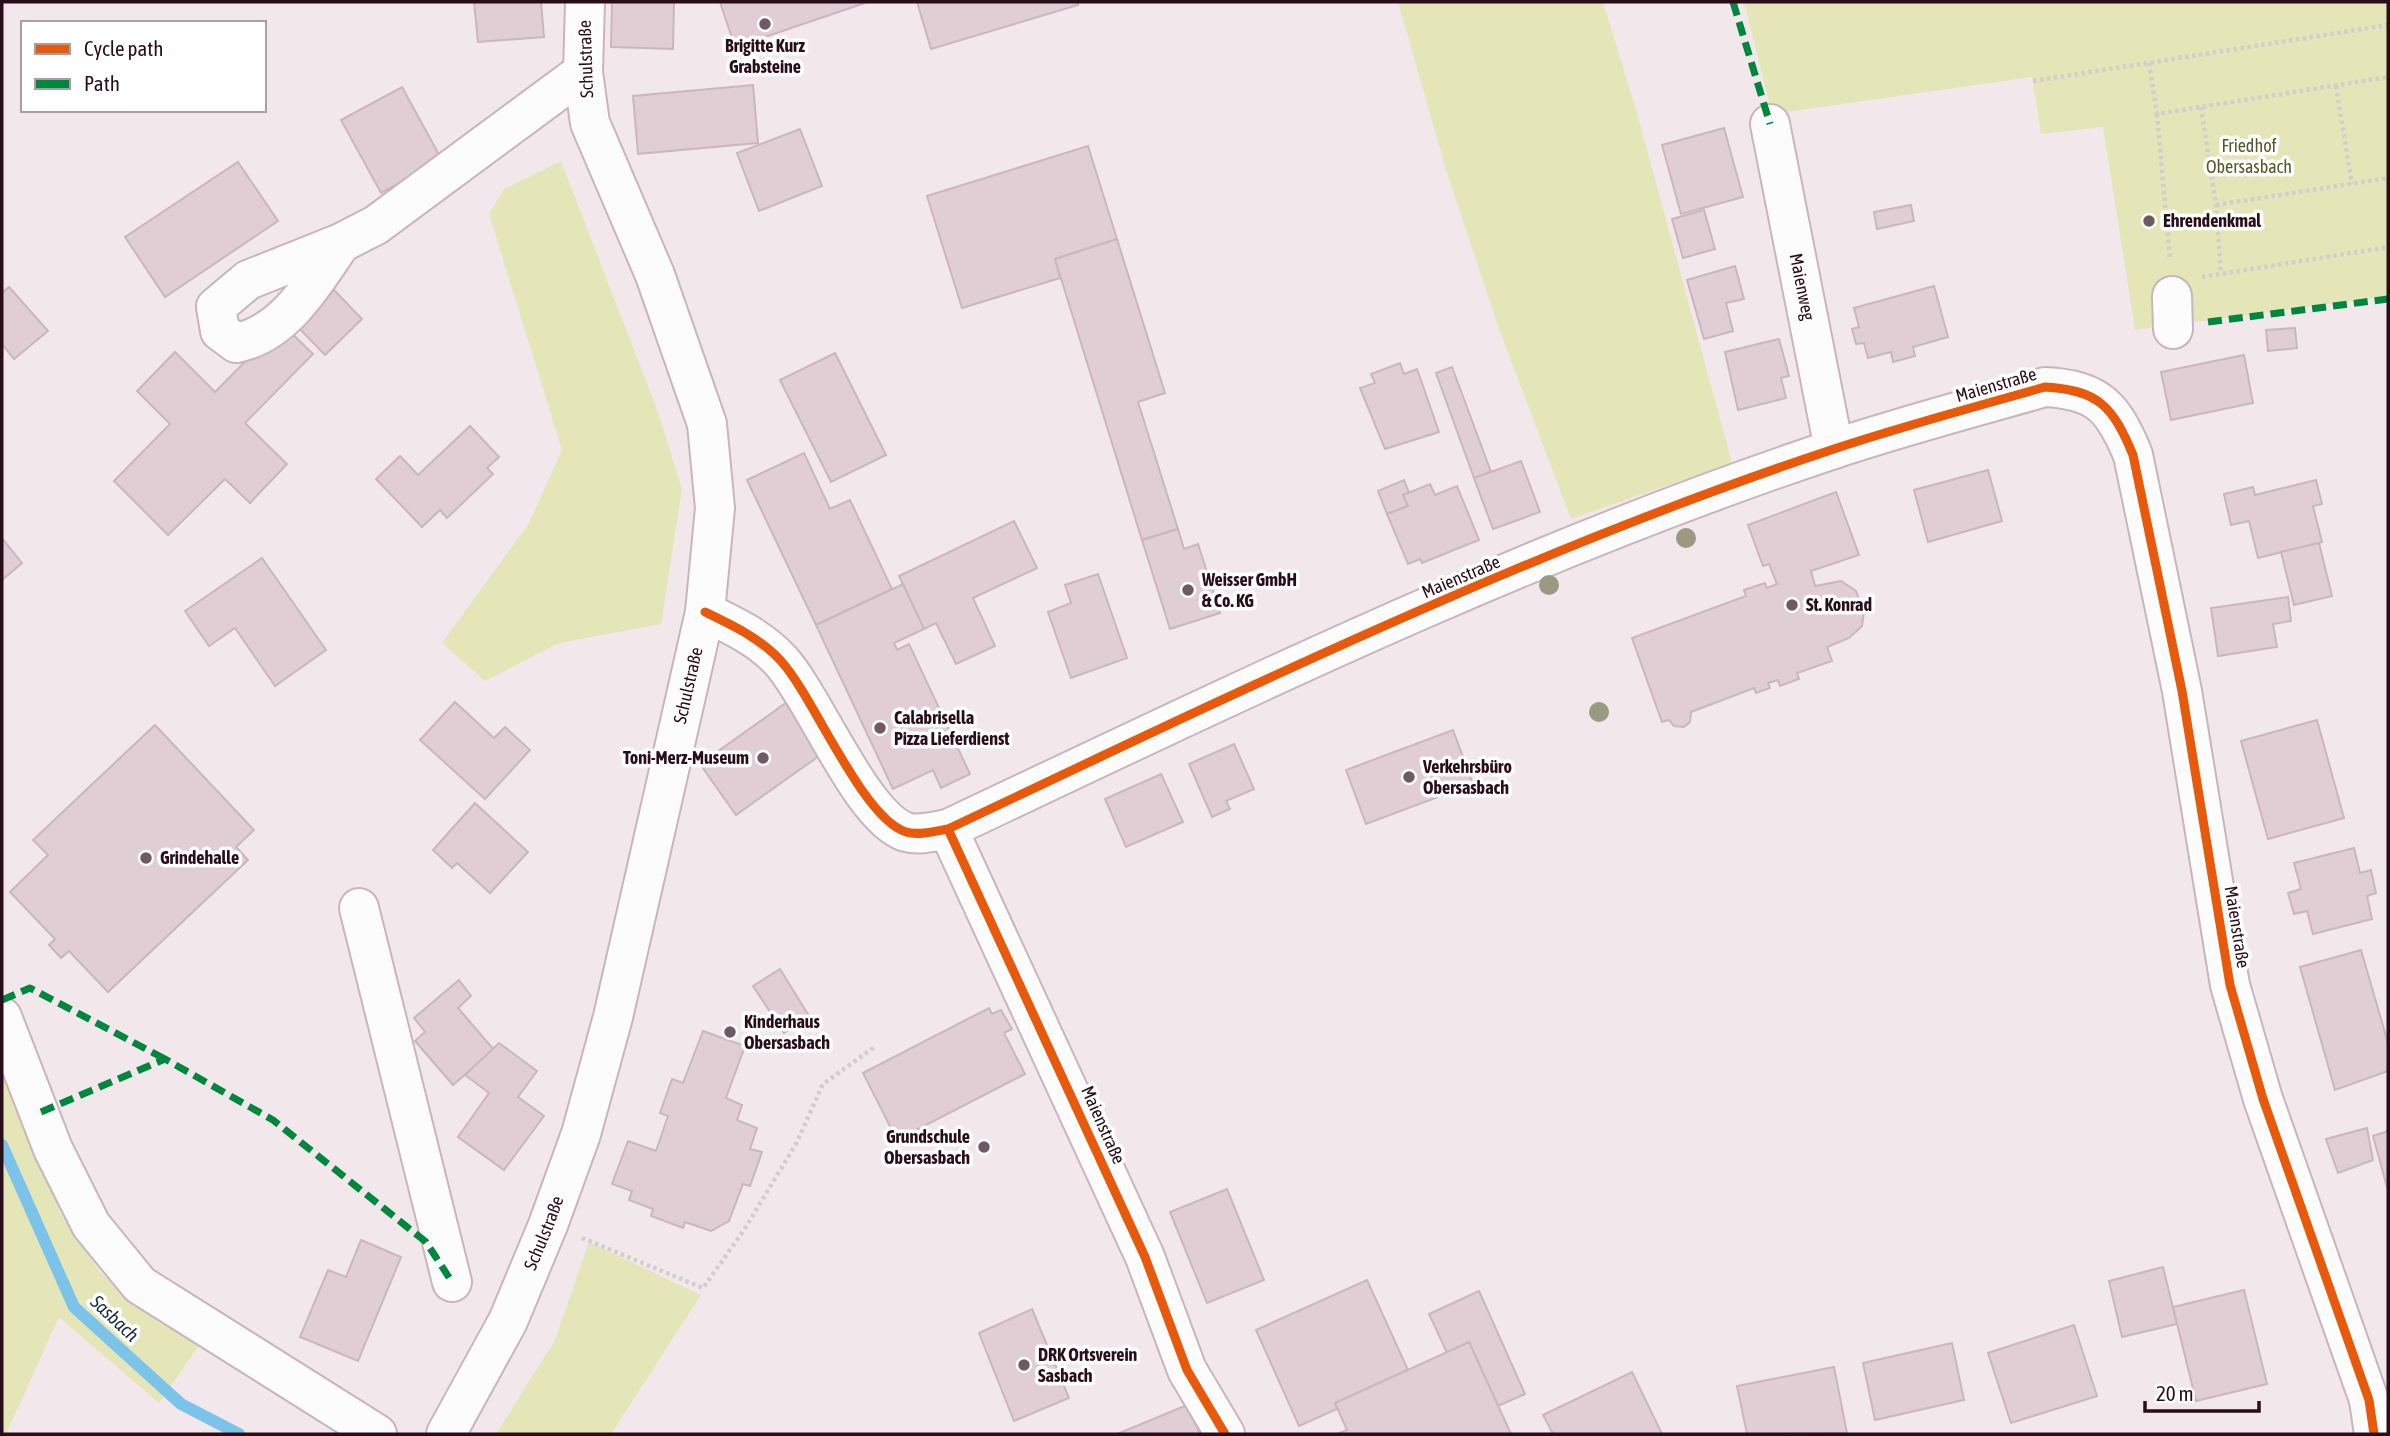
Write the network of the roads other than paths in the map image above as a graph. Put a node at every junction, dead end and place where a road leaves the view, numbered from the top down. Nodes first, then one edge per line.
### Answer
1 (585, 2) edge
2 (583, 72) junction
3 (1770, 124) dead end
4 (341, 243) dead end
5 (1834, 449) junction
6 (705, 612) junction
7 (948, 829) junction
8 (359, 908) dead end
9 (2, 1017) edge
10 (452, 1282) dead end
11 (377, 1434) edge
12 (446, 1434) edge
13 (1225, 1434) edge
14 (2374, 1434) edge

1 - 2 street, Schulstraße
2 - 4 street
2 - 6 street, Schulstraße
3 - 5 street, Maienweg
5 - 7 street, Maienstraße
5 - 14 street, Maienstraße
6 - 7 street, Maienstraße
6 - 12 street, Schulstraße
7 - 13 street, Maienstraße
8 - 10 street
9 - 11 street

